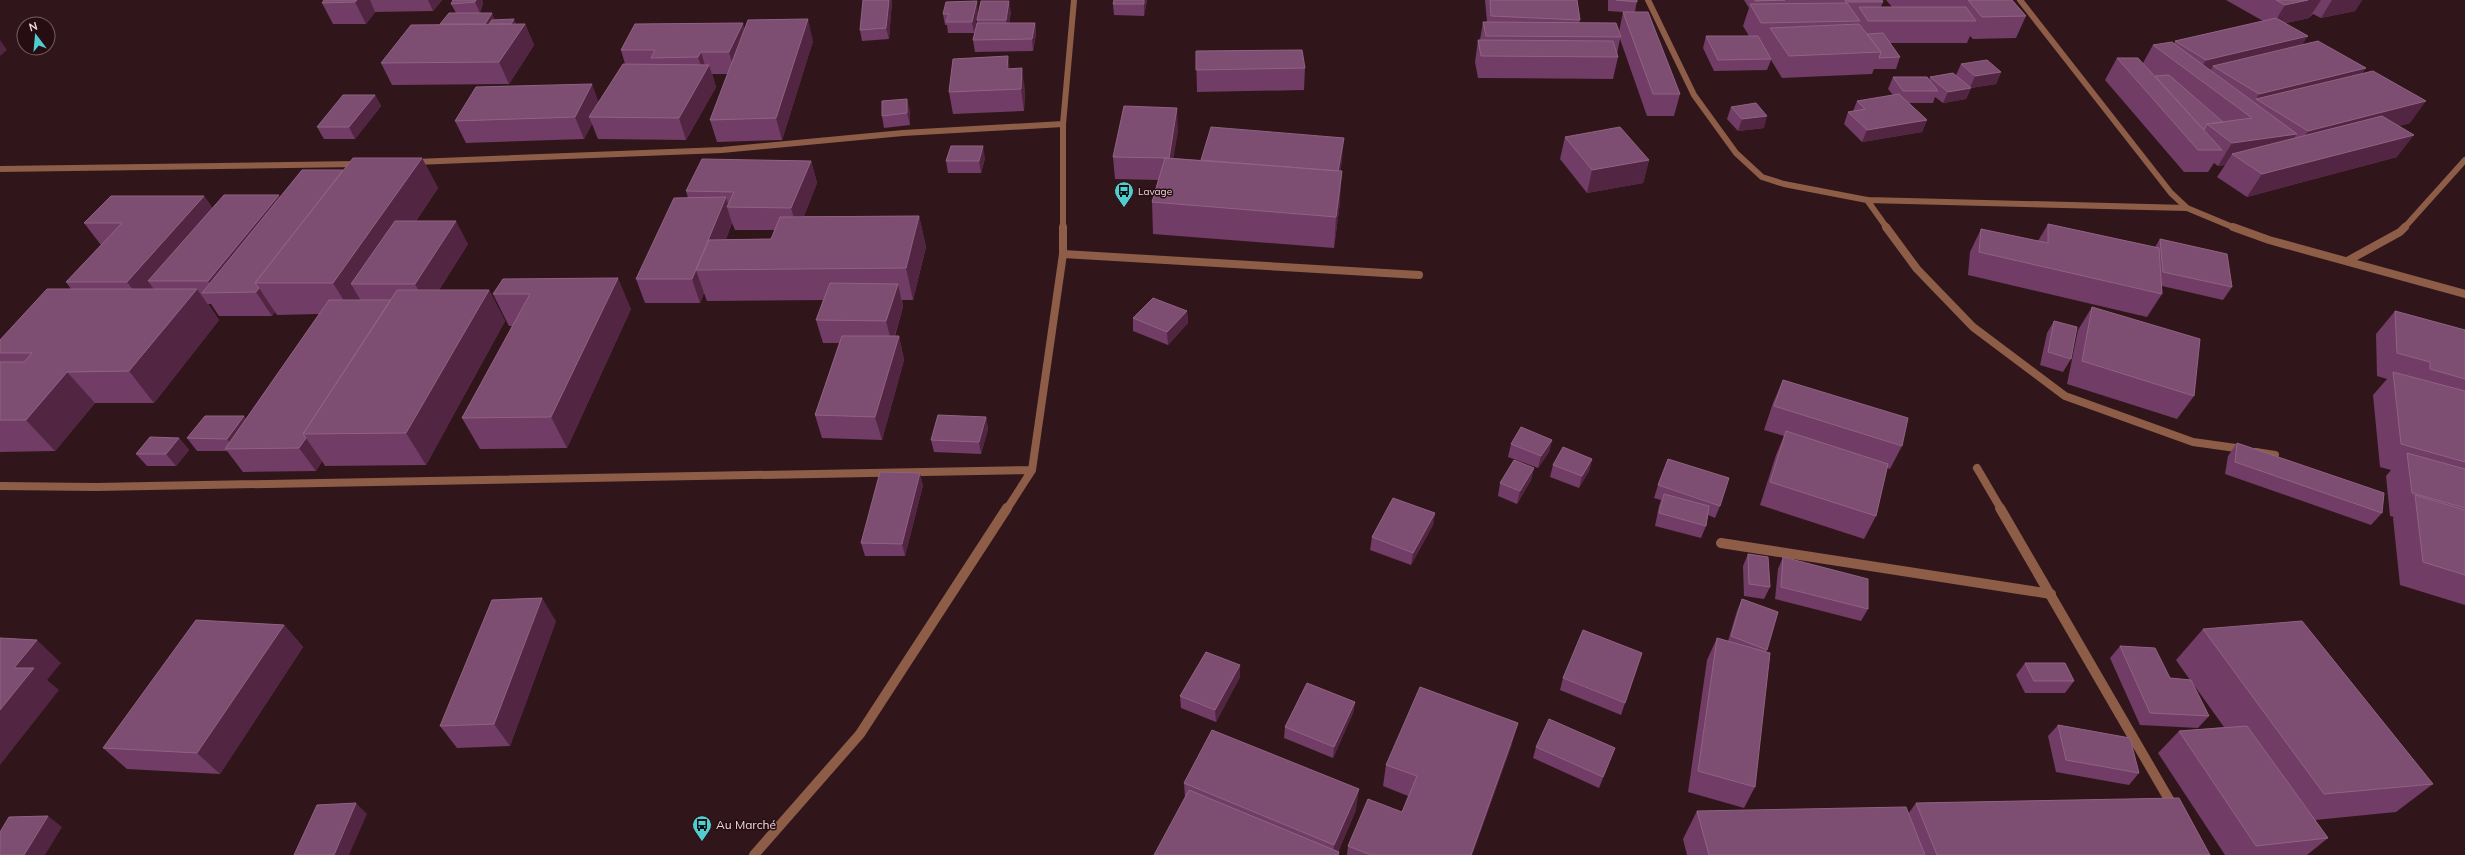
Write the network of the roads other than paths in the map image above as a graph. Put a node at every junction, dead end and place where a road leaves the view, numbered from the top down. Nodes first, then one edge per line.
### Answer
1 (1074, 0) edge
2 (1648, 0) edge
3 (2020, 0) edge
4 (1063, 124) junction
5 (2465, 160) edge
6 (405, 163) edge
7 (365, 164) edge
8 (0, 169) edge
9 (1867, 200) junction
10 (2187, 208) junction
11 (1063, 254) junction
12 (2350, 260) junction
13 (1419, 275) dead end
14 (2465, 294) edge
15 (2275, 455) edge
16 (1977, 468) dead end
17 (1032, 470) junction
18 (0, 486) edge
19 (1721, 543) dead end
20 (2051, 594) junction
21 (2178, 814) edge
22 (754, 855) edge

1 - 4 street
2 - 9 street
3 - 10 street
4 - 6 street
4 - 11 street
5 - 12 street
7 - 8 street
9 - 10 street
9 - 15 street
10 - 12 street
11 - 13 street
11 - 17 street
12 - 14 street
16 - 20 street
17 - 18 street
17 - 22 street
19 - 20 street
20 - 21 street

